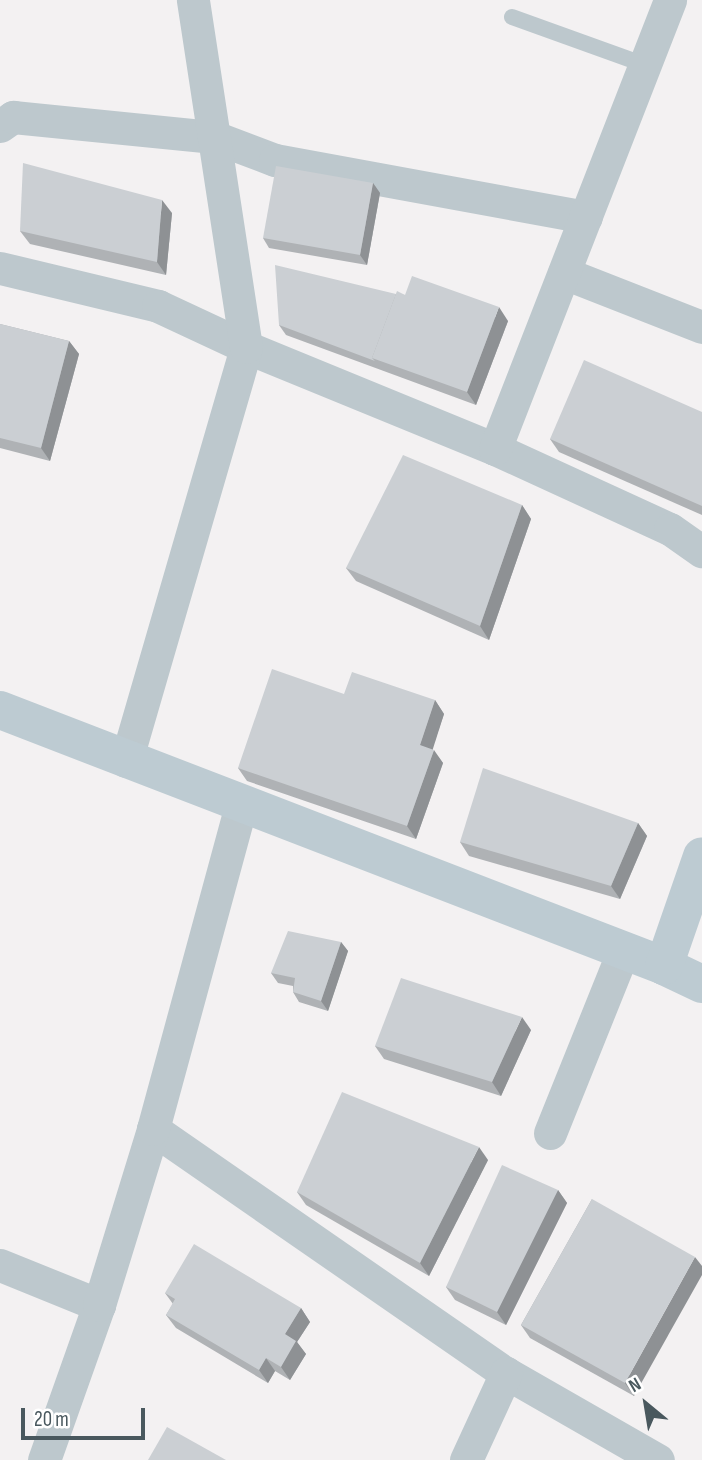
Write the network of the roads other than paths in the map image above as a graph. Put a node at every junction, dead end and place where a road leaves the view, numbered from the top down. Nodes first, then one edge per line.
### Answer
1 (193, 0) edge
2 (670, 0) edge
3 (512, 17) dead end
4 (645, 65) junction
5 (0, 127) edge
6 (214, 137) junction
7 (586, 216) junction
8 (0, 268) edge
9 (564, 273) junction
10 (702, 327) edge
11 (246, 347) junction
12 (495, 449) junction
13 (702, 551) edge
14 (0, 710) edge
15 (126, 761) junction
16 (241, 805) junction
17 (702, 856) edge
18 (623, 951) junction
19 (664, 967) junction
20 (702, 984) edge
21 (153, 1129) junction
22 (550, 1133) dead end
23 (0, 1265) edge
24 (99, 1305) junction
25 (506, 1373) junction
26 (44, 1460) edge
27 (466, 1460) edge
28 (658, 1460) edge

1 - 6 street
2 - 4 street
3 - 4 lane
4 - 7 street
5 - 6 street
6 - 7 street
6 - 11 street
7 - 9 street
8 - 11 street
9 - 10 street
9 - 12 street
11 - 12 street
11 - 15 street
12 - 13 street
14 - 15 main road
15 - 16 main road
16 - 18 main road
16 - 21 street
17 - 19 main road
18 - 19 main road
18 - 22 street
19 - 20 main road
21 - 24 street
21 - 25 street
23 - 24 street
24 - 26 street
25 - 27 street
25 - 28 street

